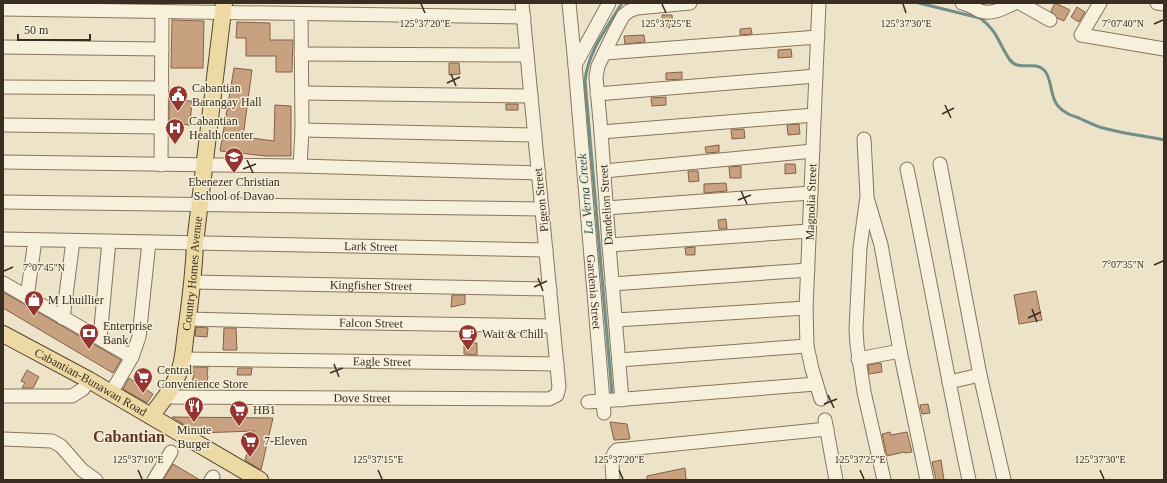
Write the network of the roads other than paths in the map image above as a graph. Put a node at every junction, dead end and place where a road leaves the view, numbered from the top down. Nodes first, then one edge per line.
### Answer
1 (522, 3) edge
2 (568, 3) edge
3 (609, 3) edge
4 (690, 3) edge
5 (819, 3) edge
6 (964, 3) edge
7 (1015, 3) edge
8 (1020, 3) edge
9 (1100, 3) edge
10 (1157, 3) edge
11 (1164, 4) edge
12 (1038, 7) edge
13 (223, 8) edge
14 (3, 9) edge
15 (162, 12) junction
16 (301, 14) junction
17 (524, 17) junction
18 (1050, 20) dead end
19 (818, 37) junction
20 (3, 47) edge
21 (162, 49) junction
22 (1164, 49) edge
23 (605, 52) junction
24 (301, 54) junction
25 (527, 55) junction
26 (575, 65) junction
27 (816, 76) junction
28 (3, 87) edge
29 (162, 88) junction
30 (302, 93) junction
31 (597, 94) junction
32 (531, 96) junction
33 (814, 115) junction
34 (3, 124) edge
35 (161, 127) junction
36 (302, 130) junction
37 (601, 132) junction
38 (535, 135) junction
39 (864, 139) dead end
40 (813, 151) junction
41 (3, 162) edge
42 (940, 164) dead end
43 (161, 165) junction
44 (205, 165) junction
45 (300, 166) junction
46 (907, 169) dead end
47 (604, 171) junction
48 (539, 173) junction
49 (811, 193) junction
50 (867, 196) junction
51 (3, 202) edge
52 (200, 205) junction
53 (606, 208) junction
54 (542, 209) junction
55 (809, 231) junction
56 (3, 239) edge
57 (35, 240) junction
58 (73, 241) junction
59 (109, 241) junction
60 (150, 242) junction
61 (195, 243) junction
62 (609, 245) junction
63 (881, 245) junction
64 (860, 248) junction
65 (546, 250) junction
66 (808, 270) junction
67 (193, 282) junction
68 (3, 283) edge
69 (612, 284) junction
70 (550, 289) junction
71 (27, 297) junction
72 (806, 308) junction
73 (63, 318) junction
74 (188, 319) junction
75 (616, 320) junction
76 (553, 326) junction
77 (3, 334) edge
78 (100, 338) junction
79 (807, 346) junction
80 (900, 351) junction
81 (132, 357) junction
82 (182, 359) junction
83 (858, 359) junction
84 (619, 360) junction
85 (557, 364) junction
86 (980, 375) junction
87 (90, 380) junction
88 (949, 382) junction
89 (816, 384) junction
90 (111, 392) junction
91 (557, 395) joint
92 (3, 396) edge
93 (166, 397) junction
94 (821, 399) dead end
95 (622, 400) junction
96 (588, 402) dead end
97 (603, 407) junction
98 (151, 416) junction
99 (3, 439) edge
100 (171, 452) dead end
101 (96, 480) edge
102 (154, 480) edge
103 (260, 480) edge
104 (613, 480) edge
105 (836, 480) edge
106 (884, 480) edge
107 (927, 480) edge
108 (969, 480) edge
109 (1004, 480) edge

1 - 17 street, Pigeon Street
2 - 26 street, Gardenia Street
3 - 26 street
4 - 23 street, Dandelion Street
5 - 19 street, Magnolia Street
6 - 7 street
8 - 12 street
9 - 22 street
10 - 11 street
12 - 18 street
13 - 15 street
13 - 16 street
13 - 44 main road, Country Homes Avenue
14 - 15 street
15 - 21 street
16 - 17 street
16 - 24 street
17 - 25 street, Pigeon Street
19 - 23 street
19 - 27 street, Magnolia Street
20 - 21 street
21 - 29 street
23 - 31 street, Dandelion Street
24 - 25 street
24 - 30 street
25 - 32 street, Pigeon Street
26 - 97 street, Gardenia Street
27 - 31 street
27 - 33 street, Magnolia Street
28 - 29 street
29 - 35 street
30 - 32 street
30 - 36 street
31 - 37 street, Dandelion Street
32 - 38 street, Pigeon Street
33 - 37 street
33 - 40 street, Magnolia Street
34 - 35 street
35 - 43 street
36 - 38 street
36 - 45 street
37 - 47 street, Dandelion Street
38 - 48 street, Pigeon Street
39 - 50 street
40 - 47 street
40 - 49 street, Magnolia Street
41 - 43 street
42 - 86 street
43 - 44 street
44 - 45 street
44 - 52 main road, Country Homes Avenue
45 - 48 street
46 - 88 street
47 - 53 street, Dandelion Street
48 - 54 street, Pigeon Street
49 - 53 street
49 - 55 street, Magnolia Street
50 - 63 street
50 - 64 street
51 - 52 street
52 - 54 street
52 - 61 main road, Country Homes Avenue
53 - 62 street, Dandelion Street
54 - 65 street, Pigeon Street
55 - 62 street
55 - 66 street, Magnolia Street
56 - 57 street, Lark Street
57 - 58 street, Lark Street
57 - 71 street
58 - 59 street, Lark Street
58 - 73 street
59 - 60 street, Lark Street
59 - 78 street
60 - 61 street, Lark Street
60 - 81 street
61 - 65 street, Lark Street
61 - 67 main road, Country Homes Avenue
62 - 69 street, Dandelion Street
63 - 64 street
63 - 80 street
64 - 83 street
65 - 70 street, Pigeon Street
66 - 69 street
66 - 72 street, Magnolia Street
67 - 70 street, Kingfisher Street
67 - 74 main road, Country Homes Avenue
68 - 71 street
69 - 75 street, Dandelion Street
70 - 76 street, Pigeon Street
71 - 73 street
72 - 75 street
72 - 79 street, Magnolia Street
73 - 78 street
74 - 76 street, Falcon Street
74 - 82 main road, Country Homes Avenue
75 - 84 street, Dandelion Street
76 - 85 street, Pigeon Street
77 - 87 main road, Cabantian-Bunawan Road
78 - 81 street
79 - 84 street
79 - 89 street, Magnolia Street
80 - 83 street
80 - 107 street
81 - 90 street
82 - 85 street, Eagle Street
82 - 93 main road, Country Homes Avenue
83 - 106 street
84 - 95 street, Dandelion Street
85 - 91 street, Pigeon Street
86 - 88 street
86 - 109 street
87 - 90 main road, Cabantian-Bunawan Road
87 - 92 street
88 - 108 street
89 - 94 street, Magnolia Street
89 - 95 street
90 - 98 main road, Cabantian-Bunawan Road
91 - 93 street, Dove Street
93 - 98 main road, Country Homes Avenue
95 - 97 street
96 - 97 street
98 - 103 main road, Cabantian-Bunawan Road
99 - 101 street
100 - 102 street
104 - 105 street

